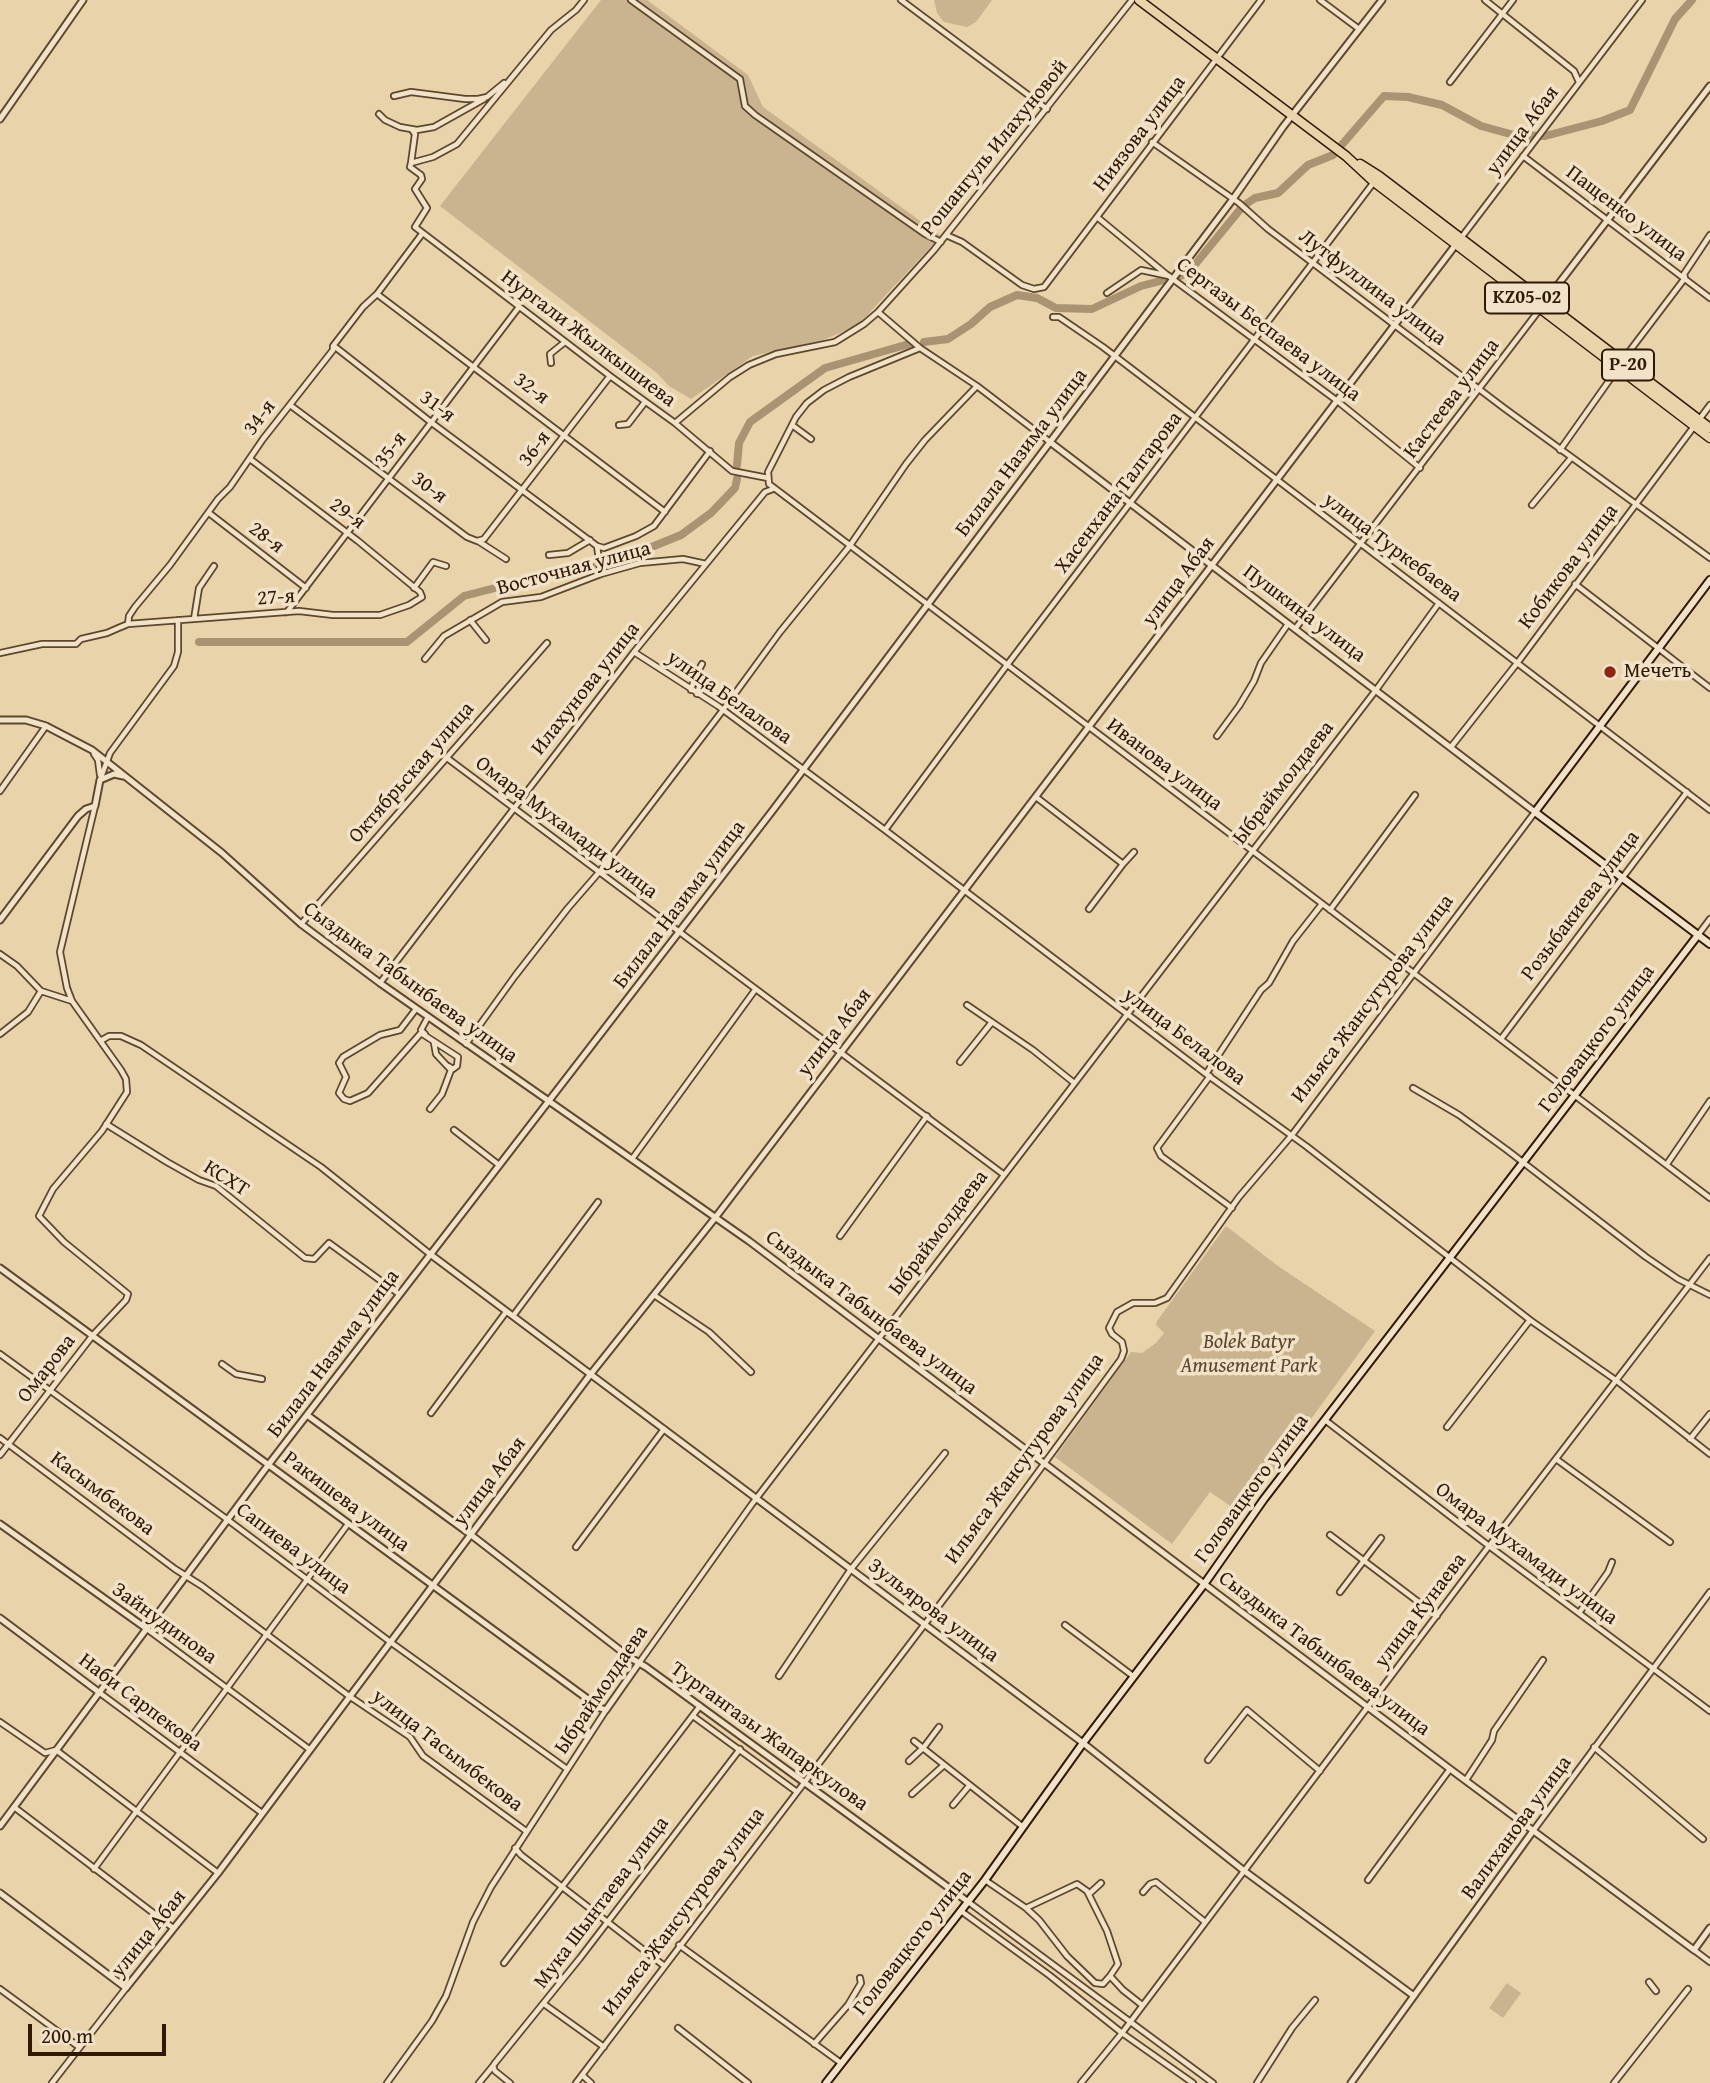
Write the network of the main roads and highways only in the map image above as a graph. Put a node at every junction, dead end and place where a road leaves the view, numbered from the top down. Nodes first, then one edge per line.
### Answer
1 (1139, 0) edge
2 (1543, 305) joint
3 (1696, 422) junction
4 (1710, 428) edge
5 (1710, 438) edge
6 (1710, 580) edge
7 (1535, 812) joint
8 (1698, 935) junction
9 (1710, 944) edge
10 (826, 2083) edge

1 - 2 highway, KZ05-02
2 - 3 highway, Р-20
3 - 4 highway, Р-20
3 - 5 highway
6 - 7 main road, Ильяса Жансугурова улица
7 - 8 main road, Пушкина улица
8 - 9 main road, Пушкина улица
8 - 10 main road, Головацкого улица

